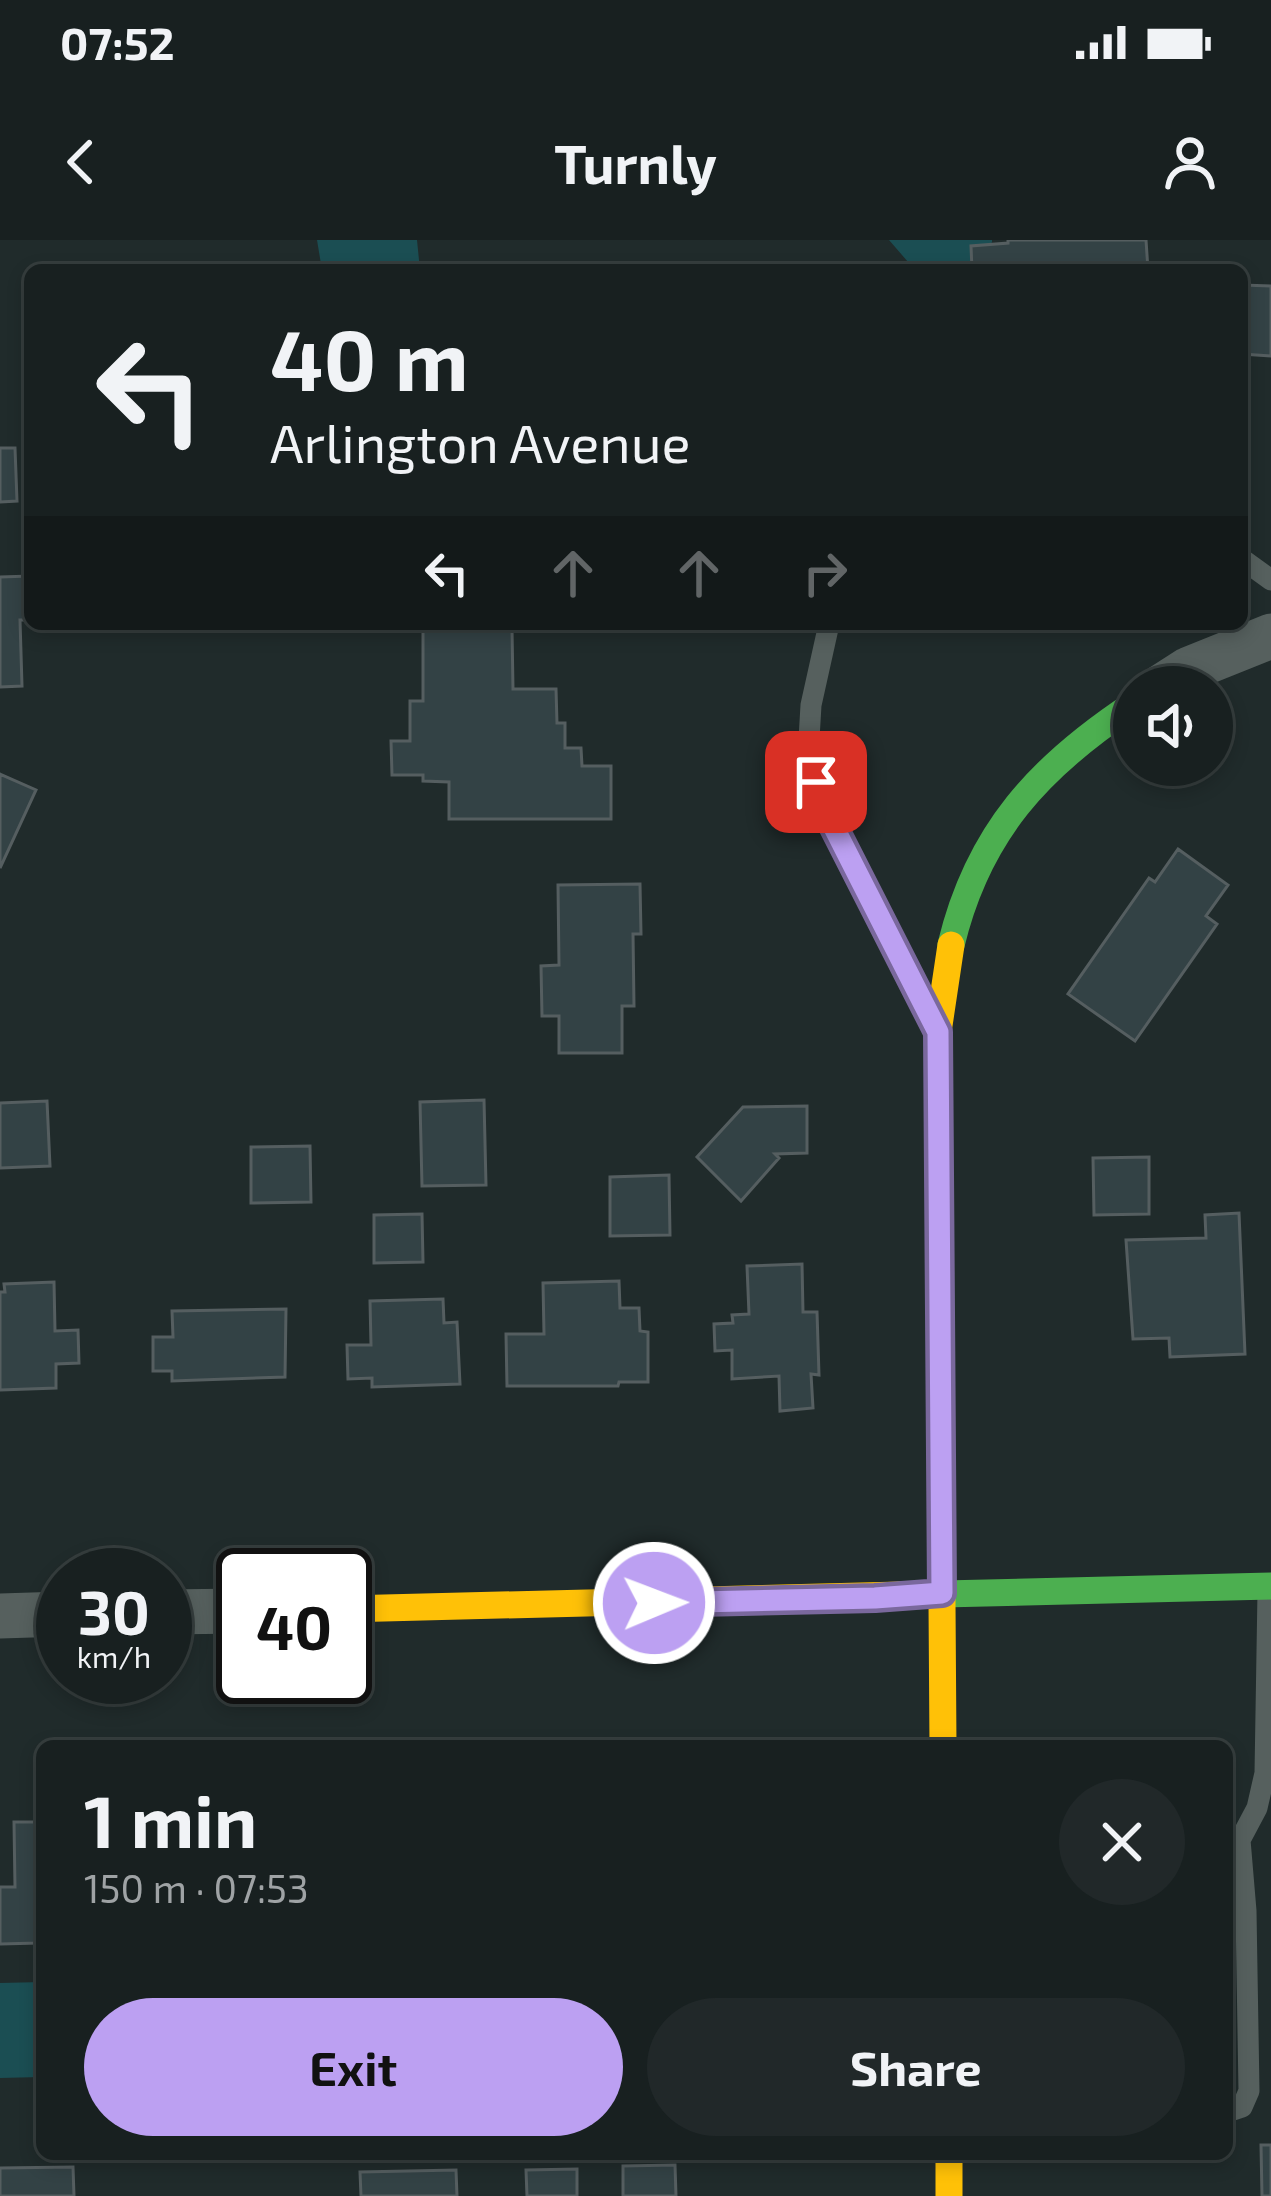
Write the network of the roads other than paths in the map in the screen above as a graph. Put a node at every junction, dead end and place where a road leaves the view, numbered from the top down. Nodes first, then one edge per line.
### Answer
1 (829, 630) edge
2 (1271, 636) edge
3 (1196, 666) edge
4 (1113, 718) edge
5 (938, 1032) junction
6 (1269, 1586) edge
7 (942, 1593) junction
8 (372, 1608) edge
9 (36, 1615) edge
10 (0, 1616) edge
11 (944, 1740) edge
12 (1233, 1837) edge
13 (1233, 2110) edge
14 (949, 2160) edge
15 (949, 2196) edge

1 - 5 lane
2 - 3 street
4 - 5 street
5 - 7 street
6 - 7 street
6 - 12 lane
7 - 8 street
7 - 11 street
9 - 10 street
12 - 13 lane
14 - 15 street

